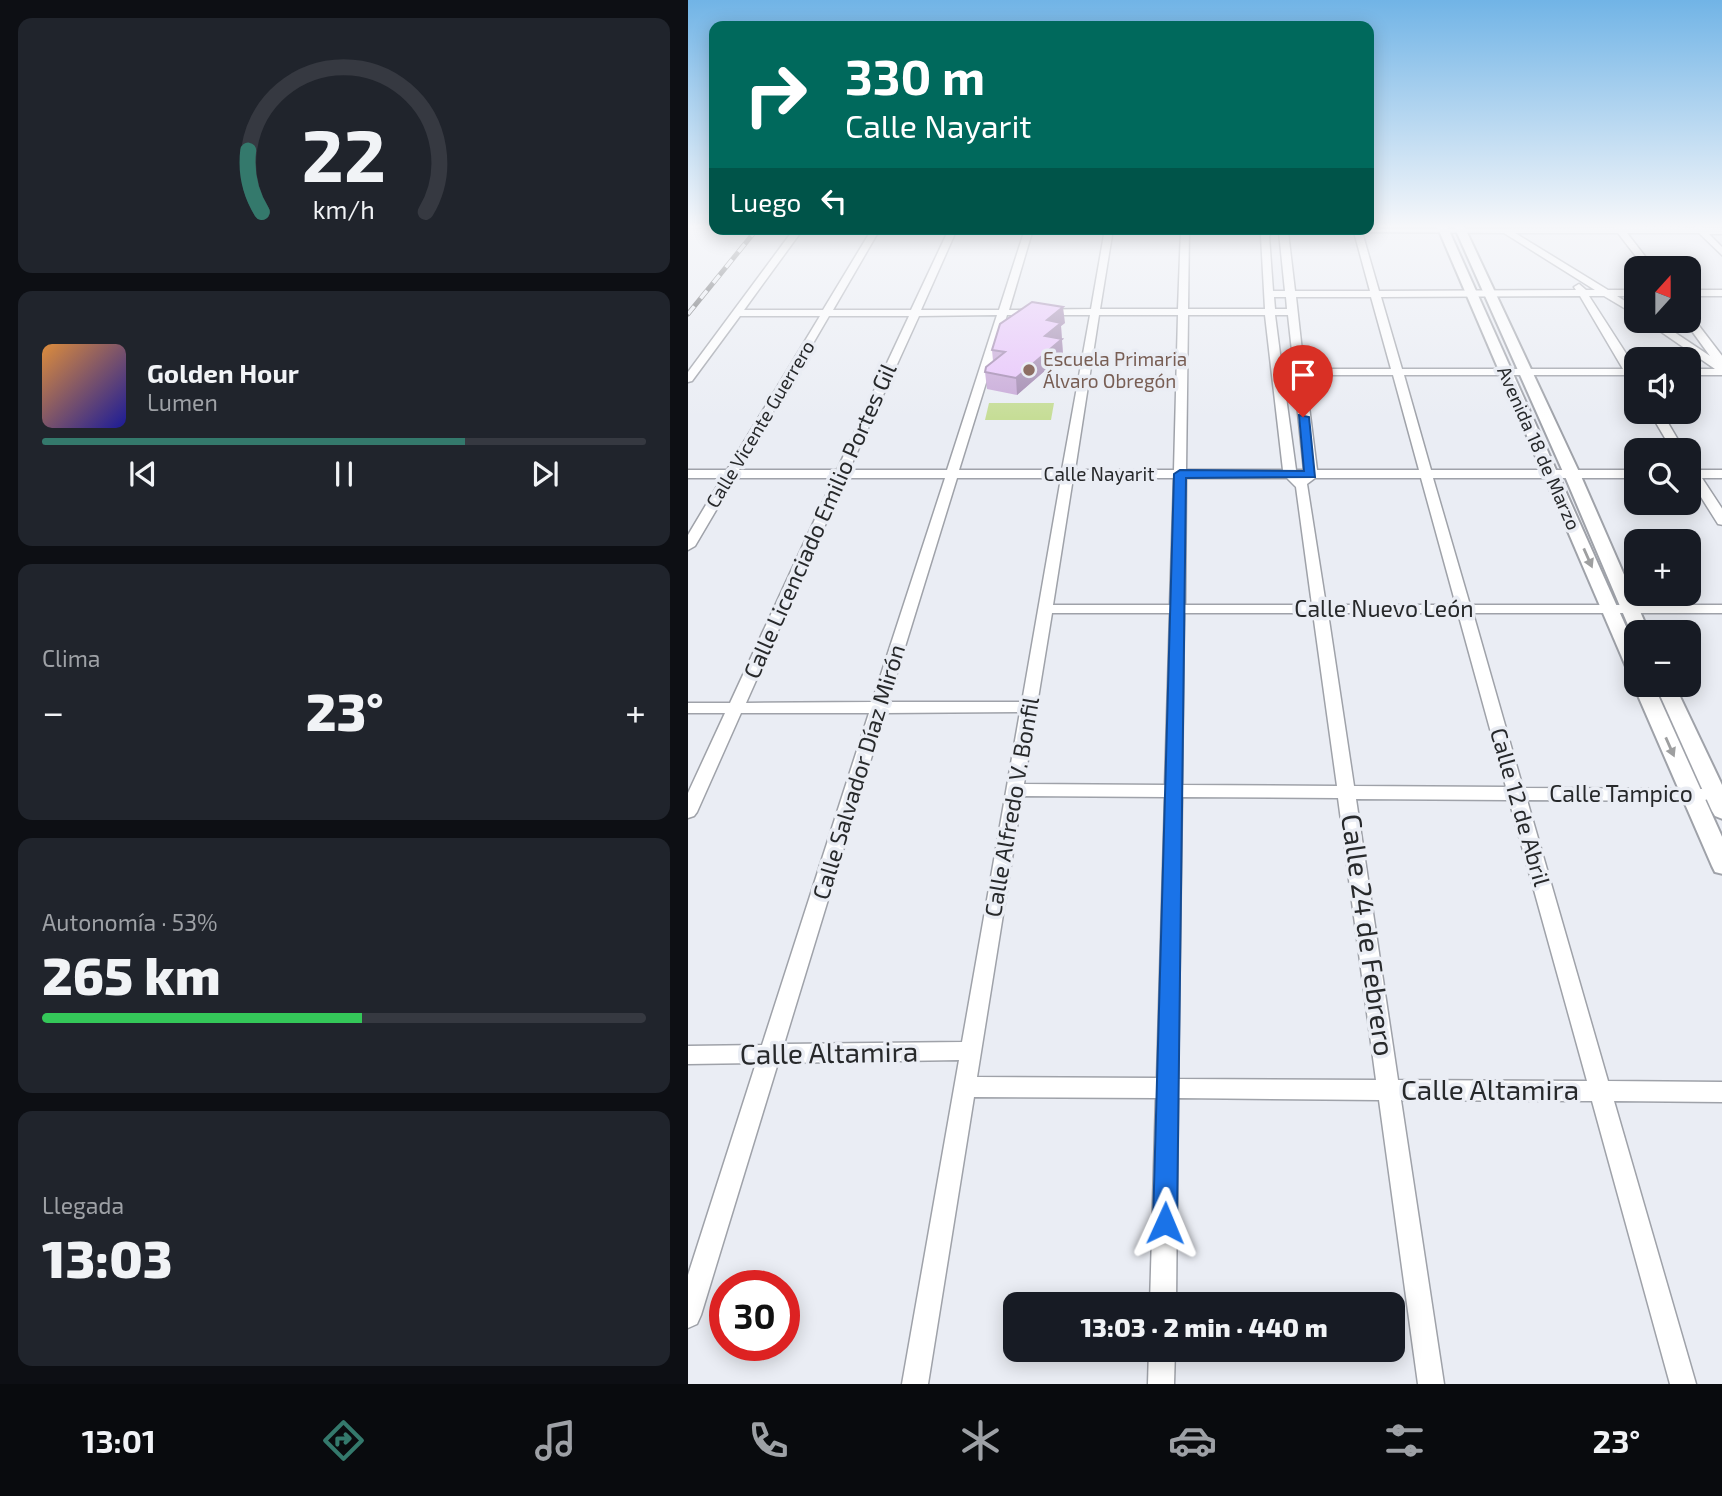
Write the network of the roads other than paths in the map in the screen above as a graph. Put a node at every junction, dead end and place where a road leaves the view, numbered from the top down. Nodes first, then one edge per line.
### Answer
1 (754, 291) edge
2 (839, 291) edge
3 (925, 291) edge
4 (1010, 291) edge
5 (1099, 291) edge
6 (1184, 291) edge
7 (1269, 291) edge
8 (1289, 291) edge
9 (1374, 291) edge
10 (1604, 291) edge
11 (1472, 293) junction
12 (1490, 293) junction
13 (1582, 293) junction
14 (1608, 293) junction
15 (1624, 293) edge
16 (1701, 293) edge
17 (1722, 293) edge
18 (1269, 294) junction
19 (1289, 294) junction
20 (1375, 294) junction
21 (1624, 304) edge
22 (1183, 312) junction
23 (1271, 312) junction
24 (1291, 312) junction
25 (737, 313) junction
26 (826, 313) junction
27 (915, 313) junction
28 (1003, 313) junction
29 (1096, 313) junction
30 (1668, 333) edge
31 (1698, 333) edge
32 (1624, 358) edge
33 (1722, 369) edge
34 (1701, 371) edge
35 (1277, 372) junction
36 (1298, 372) junction
37 (1397, 372) junction
38 (1506, 372) junction
39 (1525, 372) junction
40 (1624, 375) edge
41 (688, 379) edge
42 (1701, 473) edge
43 (688, 474) edge
44 (731, 474) junction
45 (842, 474) junction
46 (952, 474) junction
47 (1068, 474) junction
48 (1180, 474) junction
49 (1551, 474) junction
50 (1572, 474) junction
51 (1624, 474) edge
52 (1722, 474) edge
53 (1426, 475) junction
54 (1301, 478) junction
55 (1701, 489) edge
56 (1722, 521) edge
57 (688, 546) edge
58 (1046, 609) junction
59 (1177, 609) junction
60 (1321, 609) junction
61 (1464, 609) junction
62 (1610, 609) junction
63 (1629, 609) junction
64 (1722, 609) edge
65 (1634, 620) edge
66 (1624, 642) edge
67 (1649, 697) edge
68 (1670, 697) edge
69 (1029, 707) junction
70 (688, 708) edge
71 (735, 708) junction
72 (879, 708) junction
73 (1015, 790) junction
74 (1174, 791) junction
75 (1347, 793) junction
76 (1516, 793) junction
77 (1691, 794) junction
78 (1720, 800) edge
79 (688, 812) edge
80 (1722, 866) edge
81 (971, 1051) junction
82 (770, 1054) junction
83 (688, 1055) edge
84 (964, 1087) junction
85 (1168, 1088) junction
86 (1389, 1089) junction
87 (1600, 1090) junction
88 (1722, 1092) edge
89 (1163, 1292) edge
90 (688, 1315) edge
91 (1162, 1362) edge
92 (915, 1384) edge
93 (1161, 1384) edge
94 (1431, 1384) edge
95 (1683, 1384) edge

1 - 25 street
2 - 26 street, Calle Vicente Guerrero
3 - 27 street, Calle Licenciado Emilio Portes Gil
4 - 28 street, Calle Salvador Díaz Mirón
5 - 29 street, Calle Alfredo V. Bonfil
6 - 22 street
7 - 18 street, Calle 24 de Febrero
8 - 19 street, Calle 24 de Febrero
9 - 20 street, Calle 12 de Abril
10 - 14 street
11 - 12 street
11 - 20 street
11 - 38 street, Avenida 18 de Marzo
12 - 13 street
12 - 39 street, Avenida 18 de Marzo
13 - 14 street
13 - 32 street
14 - 15 street
14 - 21 street
16 - 17 street
18 - 19 street
18 - 23 street, Calle 24 de Febrero
19 - 20 street
19 - 24 street, Calle 24 de Febrero
20 - 37 street, Calle 12 de Abril
22 - 23 street
22 - 29 street
22 - 48 street
23 - 24 street
23 - 35 street, Calle 24 de Febrero
24 - 36 street, Calle 24 de Febrero
25 - 26 street
25 - 41 street
26 - 27 street
26 - 44 street, Calle Vicente Guerrero
27 - 28 street
27 - 45 street, Calle Licenciado Emilio Portes Gil
28 - 29 street
28 - 46 street, Calle Salvador Díaz Mirón
29 - 47 street, Calle Alfredo V. Bonfil
30 - 33 street
31 - 33 street
33 - 34 street
35 - 36 street
35 - 54 street, Calle 24 de Febrero
36 - 37 street
36 - 54 street, Calle 24 de Febrero
37 - 38 street
37 - 53 street, Calle 12 de Abril
38 - 39 street
38 - 49 street, Avenida 18 de Marzo
39 - 40 street
39 - 50 street, Avenida 18 de Marzo
42 - 52 street
43 - 44 street, Calle Nayarit
44 - 45 street, Calle Nayarit
44 - 57 street, Calle Vicente Guerrero
45 - 46 street, Calle Nayarit
45 - 71 street, Calle Licenciado Emilio Portes Gil
46 - 47 street, Calle Nayarit
46 - 72 street, Calle Salvador Díaz Mirón
47 - 48 street, Calle Nayarit
47 - 58 street, Calle Alfredo V. Bonfil
48 - 54 street, Calle Nayarit
48 - 59 street
49 - 50 street, Calle Nayarit
49 - 53 street, Calle Nayarit
49 -> 62 street, Avenida 18 de Marzo
50 - 51 street, Calle Nayarit
50 - 63 street, Avenida 18 de Marzo
53 - 54 street, Calle Nayarit
53 - 61 street, Calle 12 de Abril
54 - 60 street, Calle 24 de Febrero
55 - 56 street
58 - 59 street, Calle Nuevo León
58 - 69 street, Calle Alfredo V. Bonfil
59 - 60 street, Calle Nuevo León
59 - 74 street
60 - 61 street, Calle Nuevo León
60 - 75 street, Calle 24 de Febrero
61 - 62 street, Calle Nuevo León
61 - 76 street, Calle 12 de Abril
62 - 63 street, Calle Nuevo León
62 - 66 street, Avenida 18 de Marzo
63 - 64 street, Calle Nuevo León
63 - 65 street, Avenida 18 de Marzo
67 -> 77 street
68 - 78 street
69 - 72 street
69 - 73 street, Calle Alfredo V. Bonfil
70 - 71 street
71 - 72 street
71 - 79 street, Calle Licenciado Emilio Portes Gil
72 - 82 street, Calle Salvador Díaz Mirón
73 - 74 street, Calle Tampico
73 - 81 street, Calle Alfredo V. Bonfil
74 - 75 street, Calle Tampico
74 - 85 street
75 - 76 street, Calle Tampico
75 - 86 street, Calle 24 de Febrero
76 - 77 street, Calle Tampico
76 - 87 street, Calle 12 de Abril
77 - 78 street, Calle Tampico
77 - 80 street
81 - 82 street, Calle Altamira
81 - 84 street, Calle Alfredo V. Bonfil
82 - 83 street, Calle Altamira
82 - 90 street, Calle Salvador Díaz Mirón
84 - 85 street, Calle Altamira
84 - 92 street, Calle Alfredo V. Bonfil
85 - 86 street, Calle Altamira
85 - 89 street
86 - 87 street, Calle Altamira
86 - 94 street, Calle 24 de Febrero
87 - 88 street, Calle Altamira
87 - 95 street, Calle 12 de Abril
91 - 93 street

